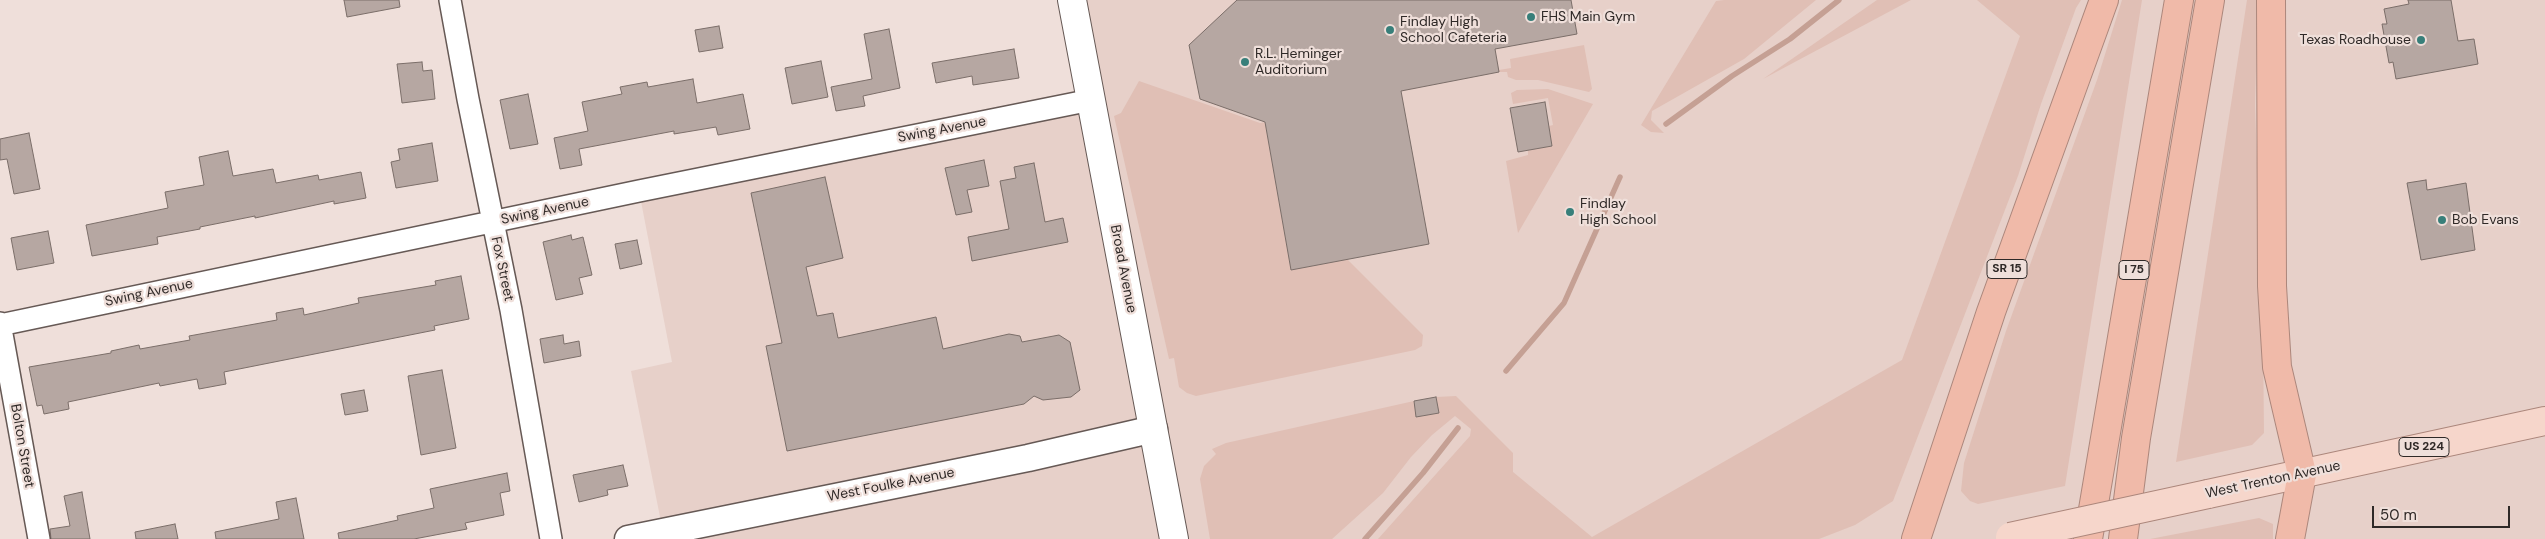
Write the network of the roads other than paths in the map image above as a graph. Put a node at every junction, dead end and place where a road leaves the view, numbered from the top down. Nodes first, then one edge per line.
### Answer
1 (450, 0) edge
2 (1072, 0) edge
3 (2104, 0) edge
4 (2179, 0) edge
5 (2210, 0) edge
6 (2271, 0) edge
7 (1091, 100) junction
8 (492, 222) junction
9 (0, 324) edge
10 (2545, 421) edge
11 (1154, 429) junction
12 (2302, 474) junction
13 (2006, 538) edge
14 (39, 539) edge
15 (551, 539) edge
16 (628, 539) edge
17 (1174, 539) edge
18 (1916, 539) edge
19 (2088, 539) edge
20 (2123, 539) edge
21 (2290, 539) edge

1 - 8 street, Fox Street
2 - 7 main road, Broad Avenue
3 - 18 highway, SR 15
4 - 19 highway, I 75
5 - 20 highway, I 75
6 - 12 highway
7 - 8 street, Swing Avenue
7 - 11 main road, Broad Avenue
8 - 9 street, Swing Avenue
8 - 15 street, Fox Street
9 - 14 street, Bolton Street
10 - 12 main road, West Trenton Avenue / US 224
11 - 16 street, West Foulke Avenue
11 - 17 main road, Broad Avenue
12 - 13 main road, West Trenton Avenue, bridge
12 - 21 highway

